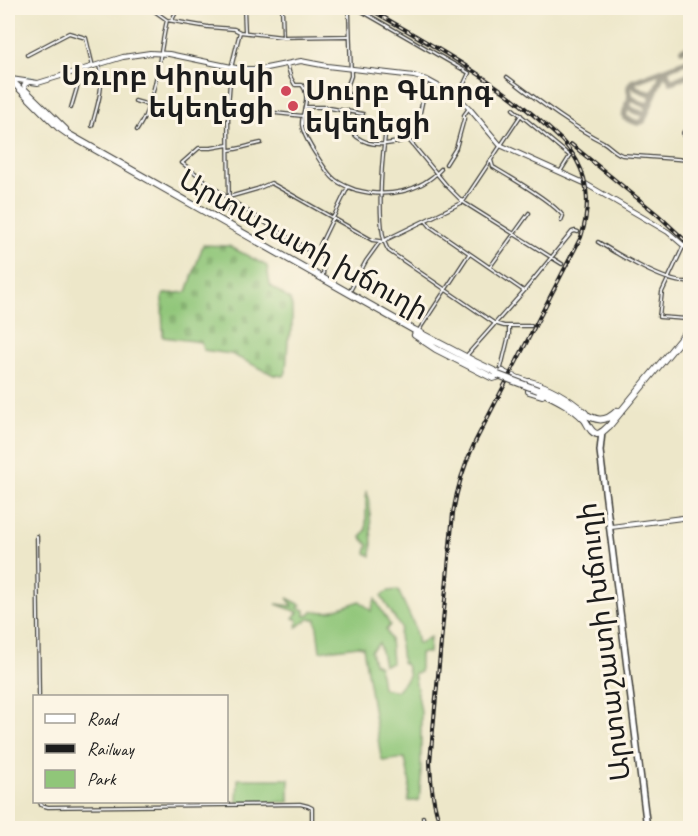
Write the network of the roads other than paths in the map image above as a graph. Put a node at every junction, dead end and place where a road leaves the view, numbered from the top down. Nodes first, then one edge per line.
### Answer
1 (150, 8) edge
2 (178, 8) edge
3 (244, 8) edge
4 (282, 8) edge
5 (167, 20) junction
6 (172, 20) junction
7 (240, 32) junction
8 (245, 32) junction
9 (350, 36) junction
10 (283, 37) junction
11 (160, 54) junction
12 (27, 55) dead end
13 (287, 64) junction
14 (99, 65) junction
15 (93, 67) junction
16 (231, 68) junction
17 (350, 69) junction
18 (78, 72) junction
19 (507, 77) dead end
20 (8, 78) edge
21 (426, 80) junction
22 (30, 82) junction
23 (8, 83) edge
24 (348, 94) dead end
25 (458, 97) junction
26 (135, 101) dead end
27 (149, 105) junction
28 (306, 107) junction
29 (71, 108) dead end
30 (228, 108) junction
31 (469, 108) junction
32 (513, 109) dead end
33 (347, 110) junction
34 (363, 114) dead end
35 (521, 115) junction
36 (303, 116) junction
37 (92, 126) dead end
38 (690, 129) edge
39 (137, 130) dead end
40 (385, 136) dead end
41 (408, 139) junction
42 (690, 139) edge
43 (261, 143) dead end
44 (384, 144) junction
45 (228, 145) junction
46 (500, 145) junction
47 (228, 151) junction
48 (491, 160) junction
49 (690, 160) edge
50 (446, 164) dead end
51 (441, 169) dead end
52 (560, 172) junction
53 (437, 174) junction
54 (348, 187) junction
55 (381, 194) junction
56 (229, 198) junction
57 (463, 202) junction
58 (529, 213) dead end
59 (333, 218) junction
60 (426, 221) junction
61 (561, 221) dead end
62 (229, 222) junction
63 (578, 232) dead end
64 (514, 235) junction
65 (383, 241) junction
66 (598, 242) dead end
67 (684, 245) junction
68 (690, 251) edge
69 (469, 254) junction
70 (323, 256) junction
71 (552, 258) junction
72 (562, 264) dead end
73 (490, 267) junction
74 (323, 276) junction
75 (667, 279) junction
76 (687, 282) dead end
77 (446, 289) junction
78 (351, 291) junction
79 (524, 291) junction
80 (690, 318) edge
81 (494, 323) junction
82 (509, 326) junction
83 (531, 326) dead end
84 (690, 326) edge
85 (419, 330) junction
86 (467, 355) junction
87 (500, 372) junction
88 (530, 382) joint
89 (585, 417) junction
90 (598, 420) junction
91 (591, 430) junction
92 (602, 431) junction
93 (600, 451) junction
94 (690, 517) edge
95 (611, 527) junction
96 (37, 536) dead end
97 (39, 695) edge
98 (40, 803) edge
99 (423, 817) dead end
100 (312, 828) edge
101 (424, 828) edge
102 (647, 828) edge

1 - 5 street
2 - 6 street
3 - 8 street
4 - 10 street
5 - 6 street
5 - 11 street
6 - 7 street
7 - 8 street
7 - 16 street
8 - 10 street
9 - 10 street
9 - 17 street
9 - 25 street
11 - 14 main road
11 - 16 main road
11 - 27 street
12 - 15 street
13 - 16 main road
13 - 17 main road
13 - 28 street
14 - 15 main road
14 - 37 street
15 - 18 main road
16 - 30 street
17 - 21 main road
17 - 24 street
18 - 22 main road
18 - 29 street
19 - 49 street
20 - 22 main road
20 - 87 highway, Արտաշատի խճուղի
21 - 25 main road
21 - 41 street
22 - 62 main road, Արտաշատի խճուղի
23 - 87 highway, Արտաշատի խճուղի
25 - 31 main road
26 - 27 street
27 - 30 street
27 - 39 street
28 - 33 street
28 - 36 street
30 - 36 street
30 - 45 street
31 - 46 main road
31 - 50 street
32 - 35 street
33 - 34 street
33 - 44 street
35 - 46 street
35 - 52 street
36 - 54 street
38 - 42 main road
40 - 44 street
41 - 44 street
41 - 53 street
43 - 47 street
44 - 55 street
45 - 47 street
45 - 56 street
46 - 48 street
46 - 52 main road
47 - 56 street
48 - 57 street
48 - 61 street
51 - 53 street
52 - 67 main road
53 - 55 street
53 - 57 street
54 - 55 street
54 - 59 street
55 - 65 street
56 - 59 street
56 - 62 street
56 - 70 street
57 - 60 street
57 - 64 street
58 - 64 street
59 - 65 street
59 - 70 street
60 - 65 street
60 - 69 street
62 - 74 main road, Արտաշատի խճուղի
63 - 71 street
64 - 71 street
64 - 73 street
65 - 77 street
65 - 78 street
66 - 75 street
67 - 68 main road
67 - 75 street
69 - 73 street
69 - 77 street
70 - 74 street
71 - 72 street
71 - 79 street
73 - 79 street
74 - 78 main road, Արտաշատի խճուղի
75 - 76 street
75 - 80 street
77 - 81 street
77 - 85 street
78 - 85 main road, Արտաշատի խճուղի
79 - 81 street
81 - 82 street
81 - 86 street
82 - 83 street
82 - 87 street
84 - 90 highway
84 - 92 highway
85 - 86 main road, Արտաշատի խճուղի
86 - 87 main road, Արտաշատի խճուղի
87 - 88 main road
87 - 89 highway, Արտաշատի խճուղի, bridge
88 - 89 highway
89 - 90 highway, Արտաշատի խճուղի
89 - 91 highway, Արտաշատի խճուղի
90 - 91 highway
90 - 92 highway, Արտաշատի խճուղի
91 - 92 highway
91 - 93 main road, Արտաշատի խճուղի
92 - 93 main road, Արտաշատի խճուղի
93 - 95 main road, Արտաշատի խճուղի
94 - 95 main road
95 - 102 main road, Արտաշատի խճուղի
96 - 97 street
98 - 100 street
99 - 101 street

